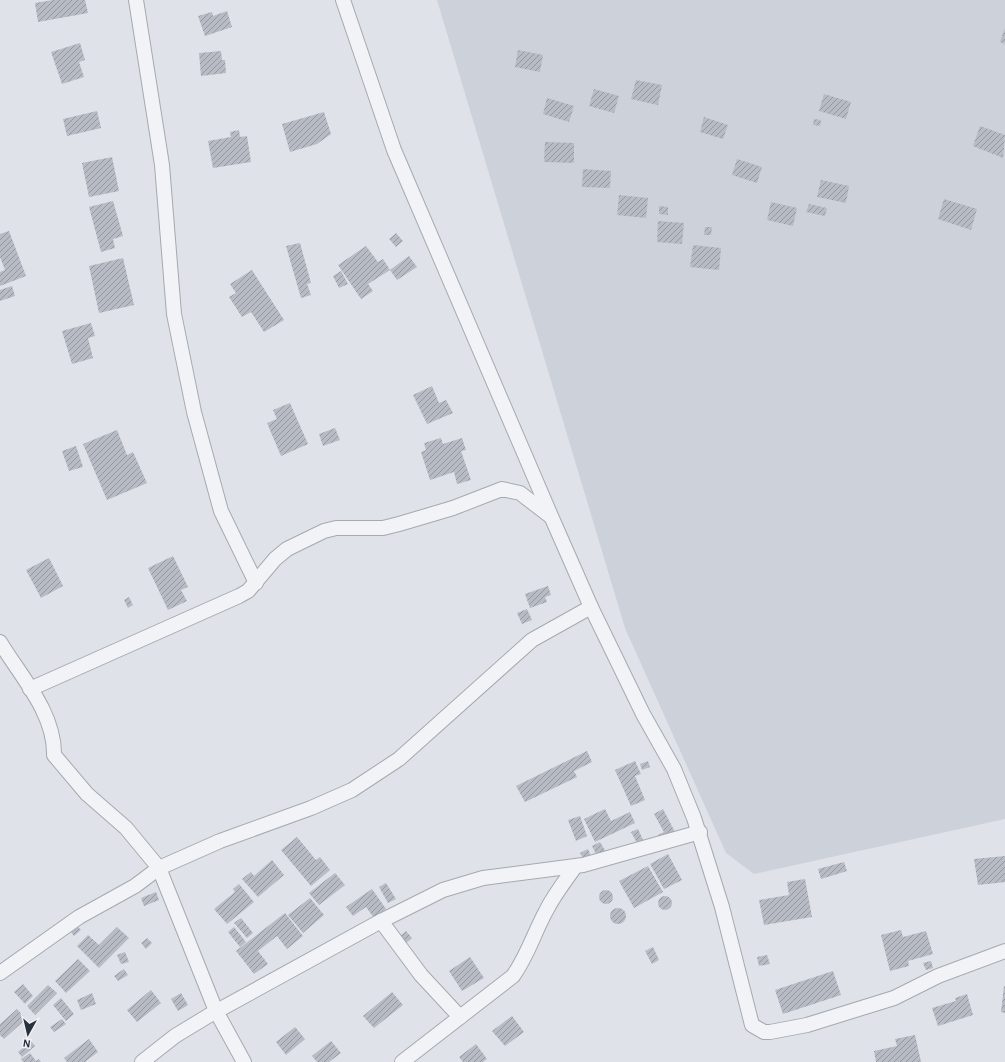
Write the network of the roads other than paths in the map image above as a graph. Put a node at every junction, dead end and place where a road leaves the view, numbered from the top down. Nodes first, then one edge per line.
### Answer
1 (136, 0) edge
2 (343, 0) edge
3 (550, 516) junction
4 (256, 583) junction
5 (591, 607) junction
6 (0, 642) edge
7 (30, 689) junction
8 (700, 832) junction
9 (575, 866) junction
10 (159, 868) junction
11 (381, 921) junction
12 (1005, 950) edge
13 (0, 974) edge
14 (216, 1011) junction
15 (460, 1016) junction
16 (142, 1062) edge
17 (244, 1062) edge
18 (402, 1062) edge

1 - 4 street
2 - 3 street
3 - 4 street
3 - 5 street
4 - 7 street
5 - 8 street
5 - 10 street
6 - 7 street
7 - 10 street
8 - 9 street
8 - 12 street
9 - 11 street
9 - 15 street
10 - 13 street
10 - 14 street
11 - 14 street
11 - 15 street
14 - 16 street
14 - 17 street
15 - 18 street

